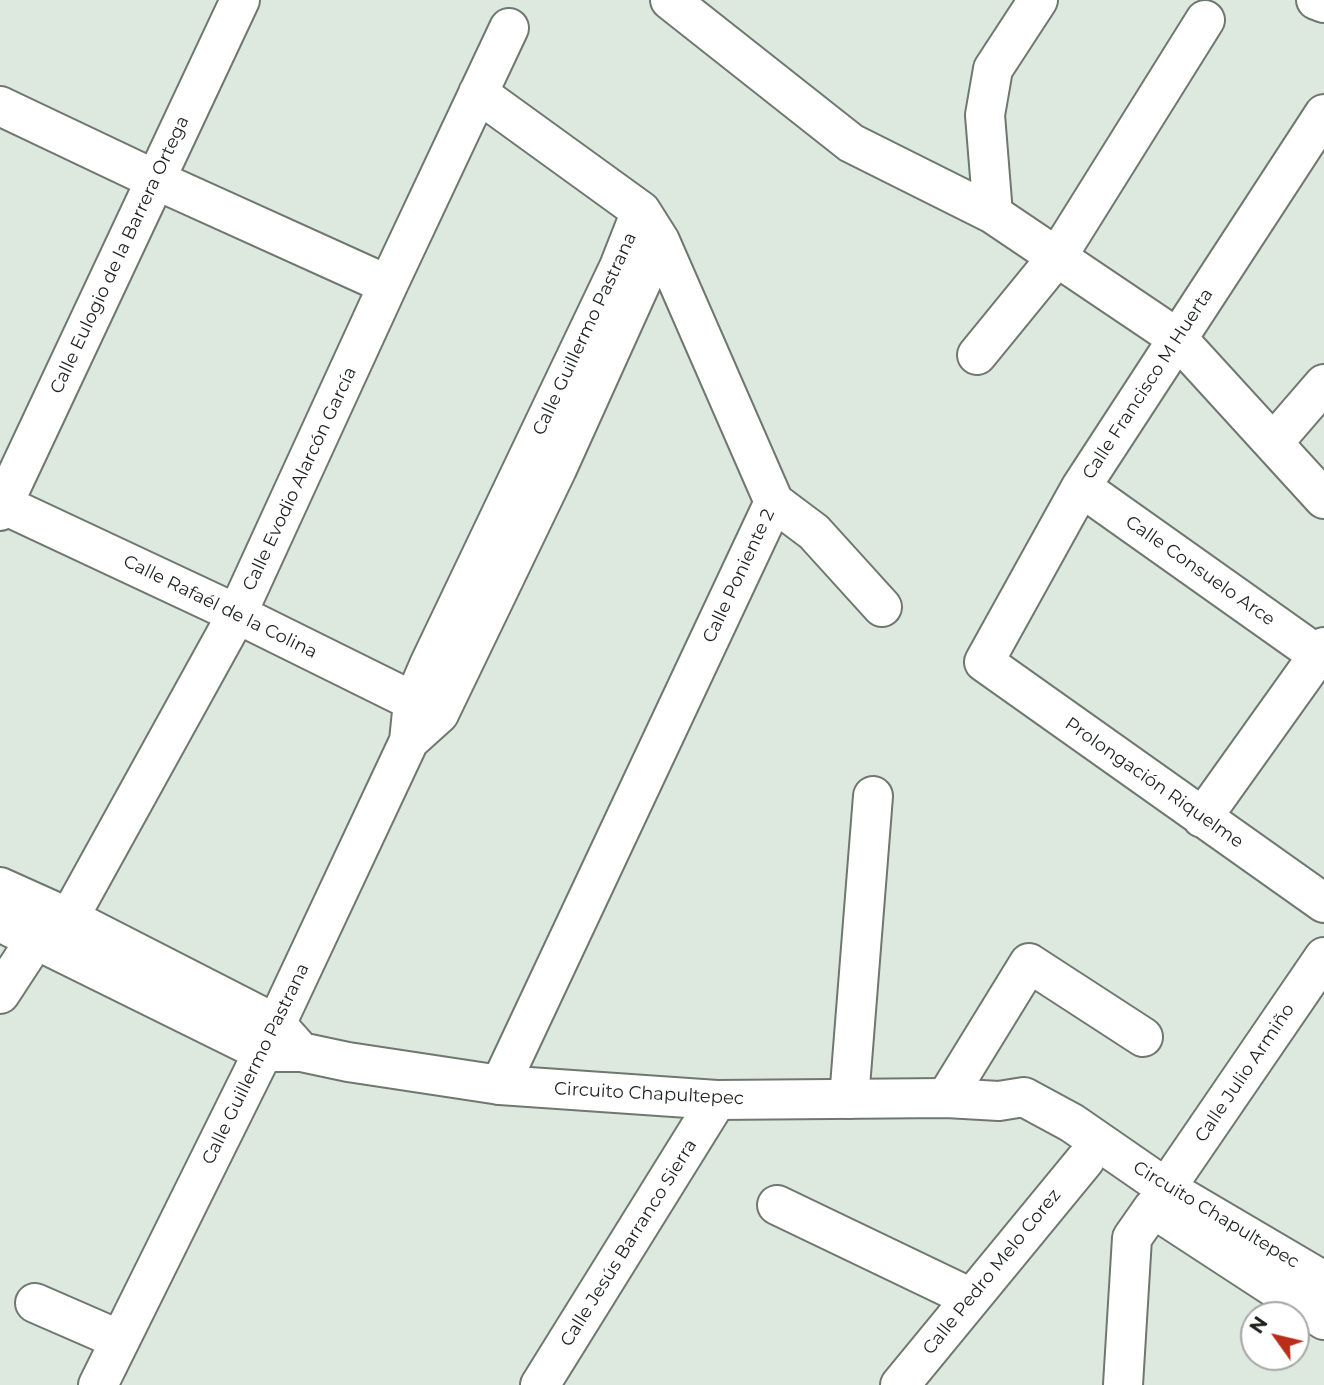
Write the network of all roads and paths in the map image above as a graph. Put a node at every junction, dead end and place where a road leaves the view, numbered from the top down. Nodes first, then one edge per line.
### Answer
1 (240, 0) edge
2 (670, 0) edge
3 (1038, 0) edge
4 (1316, 0) edge
5 (1324, 3) edge
6 (1205, 20) dead end
7 (509, 29) dead end
8 (478, 93) junction
9 (0, 106) edge
10 (1324, 114) edge
11 (156, 180) junction
12 (993, 214) junction
13 (651, 226) junction
14 (1057, 257) junction
15 (388, 285) junction
16 (1177, 338) junction
17 (977, 355) dead end
18 (1324, 384) edge
19 (1273, 443) junction
20 (1081, 487) junction
21 (1324, 499) edge
22 (774, 502) junction
23 (1, 506) edge
24 (882, 607) dead end
25 (237, 614) junction
26 (1321, 651) edge
27 (984, 662) joint
28 (426, 708) junction
29 (873, 796) dead end
30 (1202, 818) junction
31 (0, 887) edge
32 (1324, 903) edge
33 (69, 918) junction
34 (0, 922) edge
35 (36, 939) junction
36 (1324, 957) edge
37 (0, 994) edge
38 (1143, 1037) dead end
39 (269, 1038) junction
40 (500, 1085) junction
41 (946, 1098) junction
42 (849, 1099) junction
43 (717, 1100) junction
44 (999, 1101) junction
45 (1085, 1160) junction
46 (1159, 1198) junction
47 (777, 1205) dead end
48 (1320, 1270) edge
49 (971, 1297) junction
50 (34, 1303) dead end
51 (1324, 1320) edge
52 (120, 1340) junction
53 (98, 1385) edge
54 (540, 1385) edge
55 (900, 1385) edge
56 (1123, 1385) edge

1 - 11 street, Calle Eulogio de la Barrera Ortega
2 - 12 street
3 - 12 street
4 - 5 street
6 - 14 street
7 - 8 street, Calle Evodio Alarcón García
8 - 13 street
8 - 15 street, Calle Evodio Alarcón García
9 - 11 street
10 - 16 street, Calle Francisco M Huerta
11 - 15 street
11 - 23 street, Calle Eulogio de la Barrera Ortega
12 - 14 street
13 - 22 street, Calle Poniente 2
13 - 28 street, Calle Guillermo Pastrana
14 - 16 street
14 - 17 street
15 - 25 street, Calle Evodio Alarcón García
16 - 19 street
16 - 20 street, Calle Francisco M Huerta
18 - 19 street
19 - 21 street
20 - 26 street, Calle Consuelo Arce
20 - 27 street, Calle Francisco M Huerta
22 - 24 street
22 - 40 street, Calle Poniente 2
23 - 25 street, Calle Rafaél de la Colina
25 - 28 street, Calle Rafaél de la Colina
25 - 33 street, Calle Evodio Alarcón García
26 - 30 street
27 - 30 street, Prolongación Riquelme
28 - 39 street, Calle Guillermo Pastrana
29 - 42 street
30 - 32 street, Prolongación Riquelme
31 - 33 street, Circuito Chapultepec
33 - 39 street, Circuito Chapultepec
34 - 35 street, Circuito Chapultepec
35 - 37 street
35 - 39 street, Circuito Chapultepec
36 - 46 street, Calle Julio Armiño
38 - 41 street
39 - 40 street, Circuito Chapultepec
39 - 52 street, Calle Guillermo Pastrana
40 - 43 street, Circuito Chapultepec
41 - 42 street, Circuito Chapultepec
41 - 44 street, Circuito Chapultepec
42 - 43 street, Circuito Chapultepec
43 - 54 street, Calle Jesús Barranco Sierra
44 - 45 street, Circuito Chapultepec
44 - 46 street, Circuito Chapultepec
45 - 46 street, Circuito Chapultepec
45 - 49 street, Calle Pedro Melo Corez
46 - 48 street, Circuito Chapultepec
46 - 51 street, Circuito Chapultepec
46 - 56 street, Calle Julio Armiño
47 - 49 street
49 - 55 street, Calle Pedro Melo Corez
50 - 52 street
52 - 53 street, Calle Guillermo Pastrana

